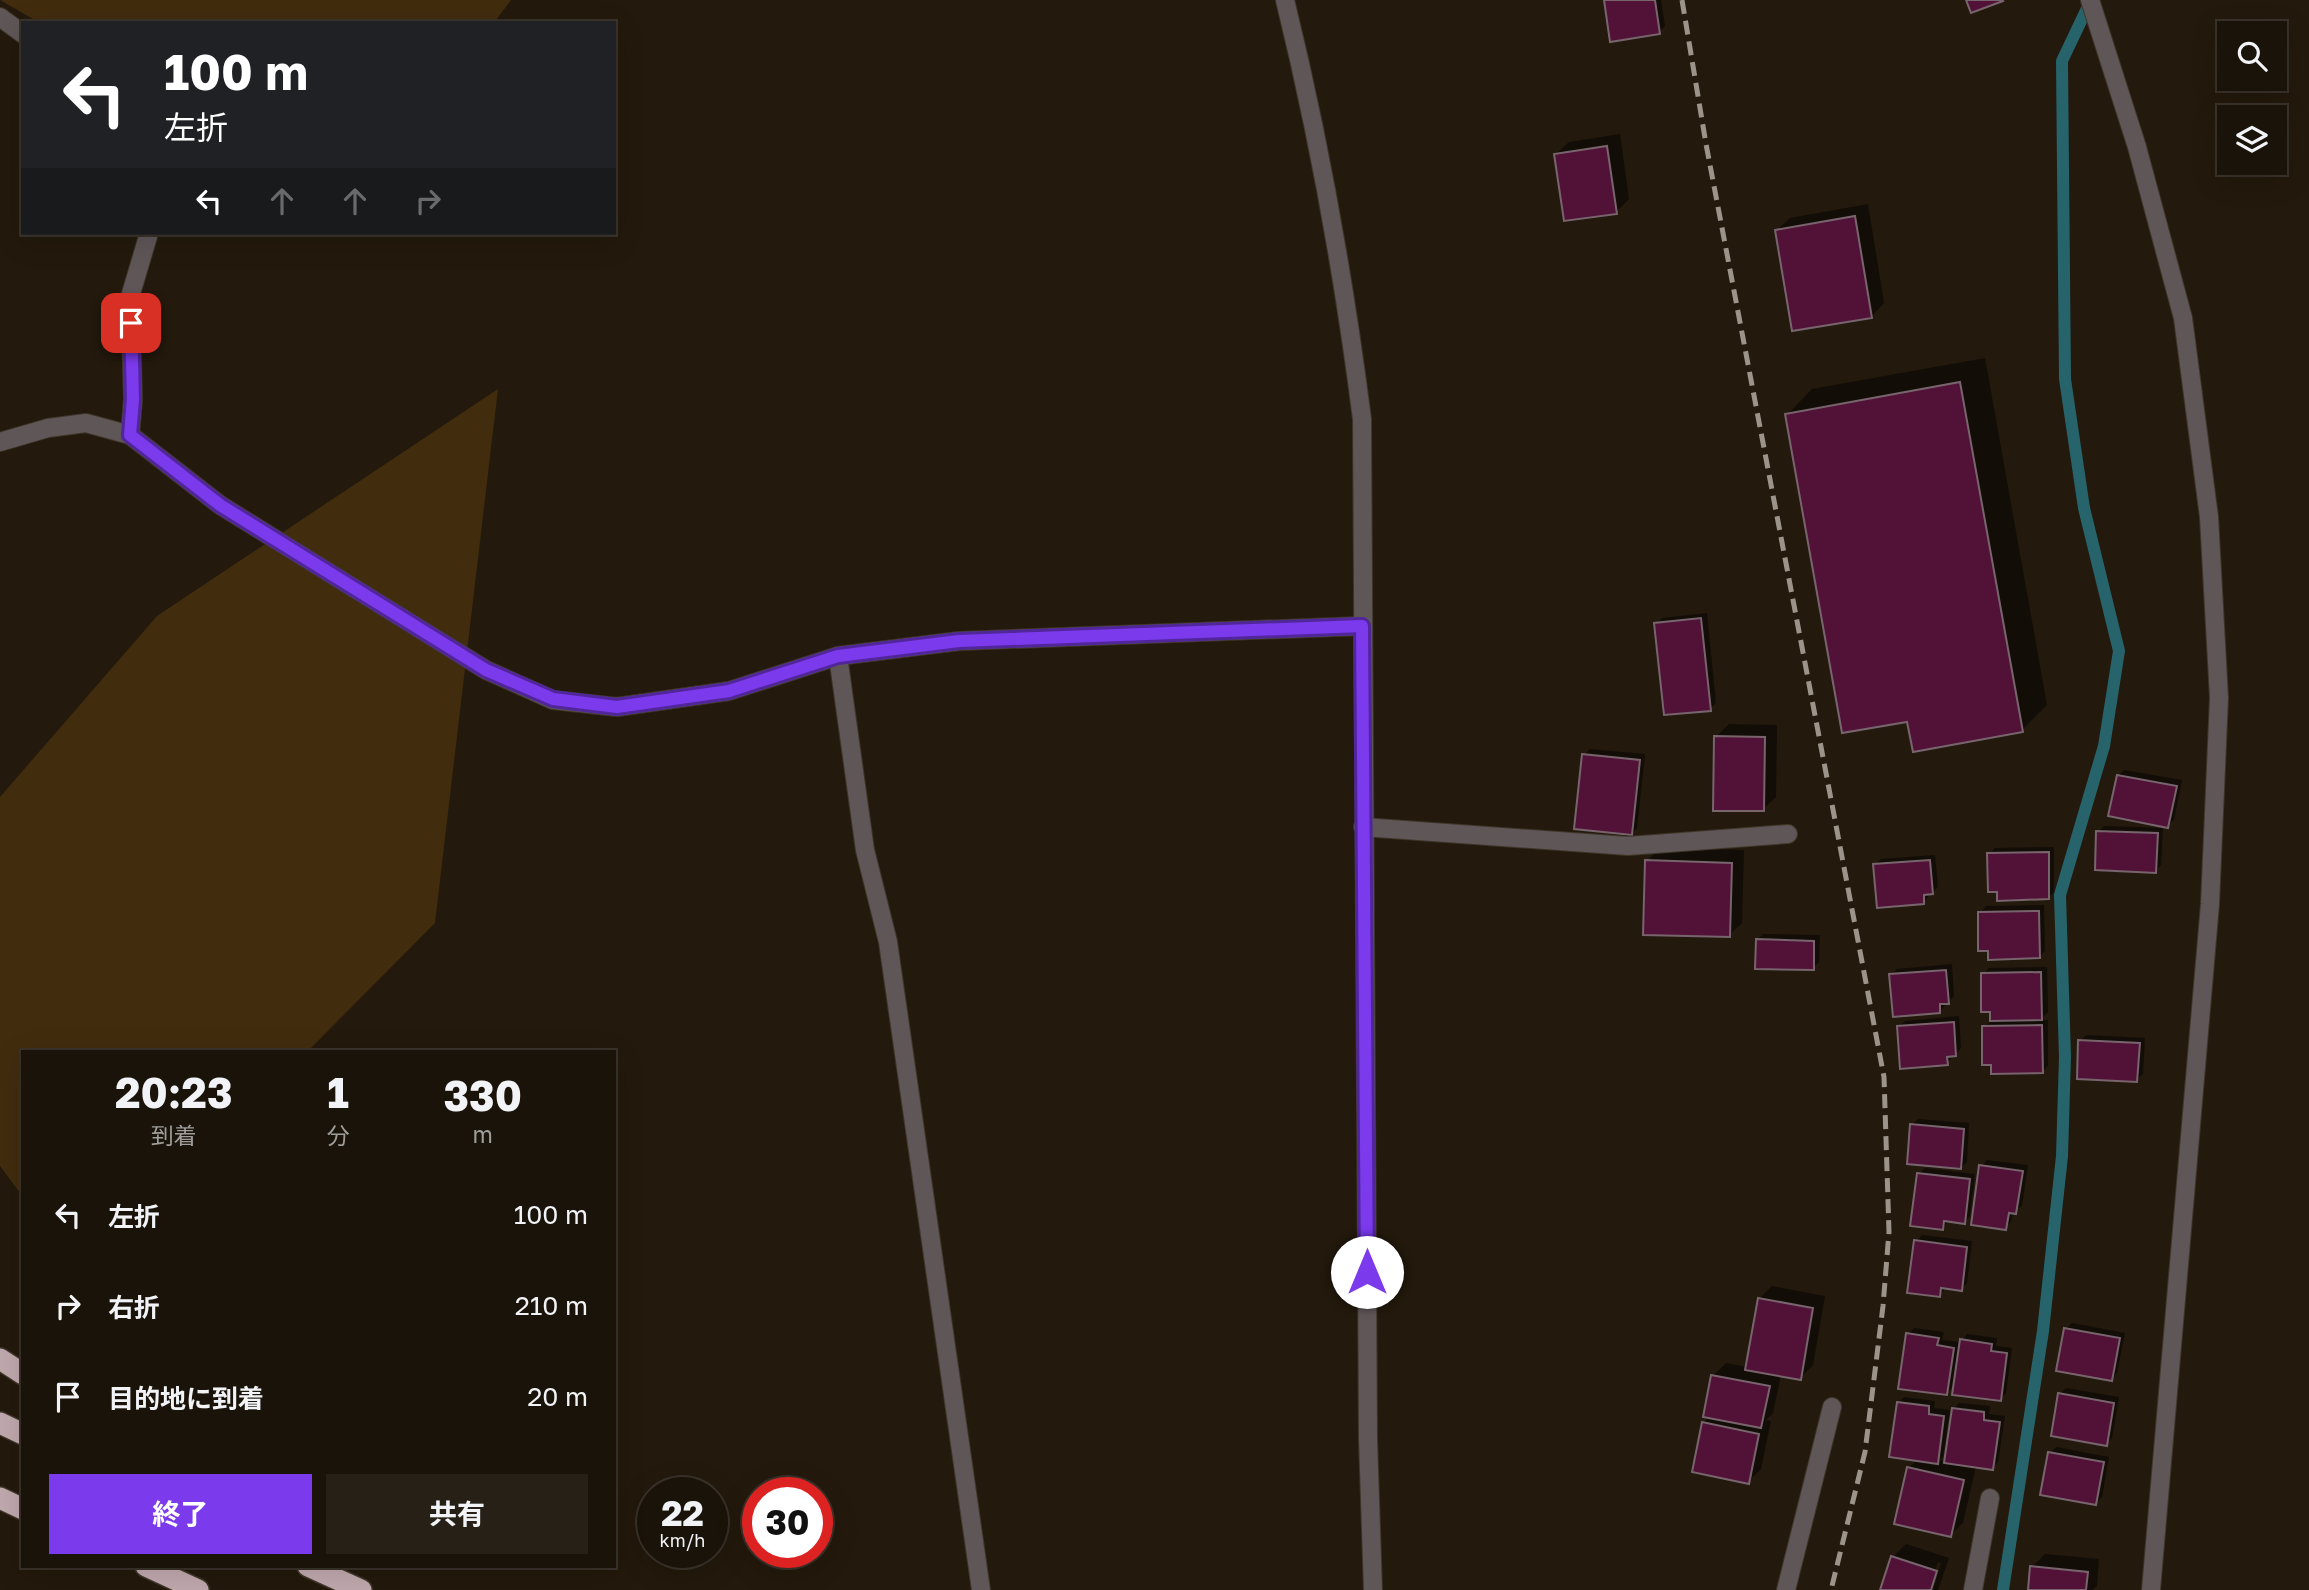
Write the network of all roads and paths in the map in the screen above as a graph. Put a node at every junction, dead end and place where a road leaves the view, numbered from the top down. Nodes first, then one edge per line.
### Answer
1 (1285, 0) edge
2 (2090, 0) edge
3 (0, 17) edge
4 (21, 33) edge
5 (148, 235) edge
6 (130, 435) junction
7 (0, 442) edge
8 (1362, 626) junction
9 (838, 656) junction
10 (1363, 827) junction
11 (1788, 834) dead end
12 (0, 1359) edge
13 (21, 1373) edge
14 (1832, 1408) dead end
15 (0, 1423) edge
16 (21, 1433) edge
17 (0, 1498) edge
18 (1990, 1498) dead end
19 (21, 1508) edge
20 (150, 1568) edge
21 (312, 1568) edge
22 (198, 1590) edge
23 (361, 1590) edge
24 (981, 1590) edge
25 (1373, 1590) edge
26 (1786, 1590) edge
27 (1973, 1590) edge
28 (2151, 1590) edge

1 - 8 street
2 - 28 street
3 - 4 street
5 - 6 street
6 - 7 street
6 - 9 street
8 - 9 street
8 - 10 street
9 - 24 street
10 - 11 street
10 - 25 street
12 - 13 highway
14 - 26 street
15 - 16 highway
17 - 19 highway
18 - 27 street
20 - 22 highway
21 - 23 highway

